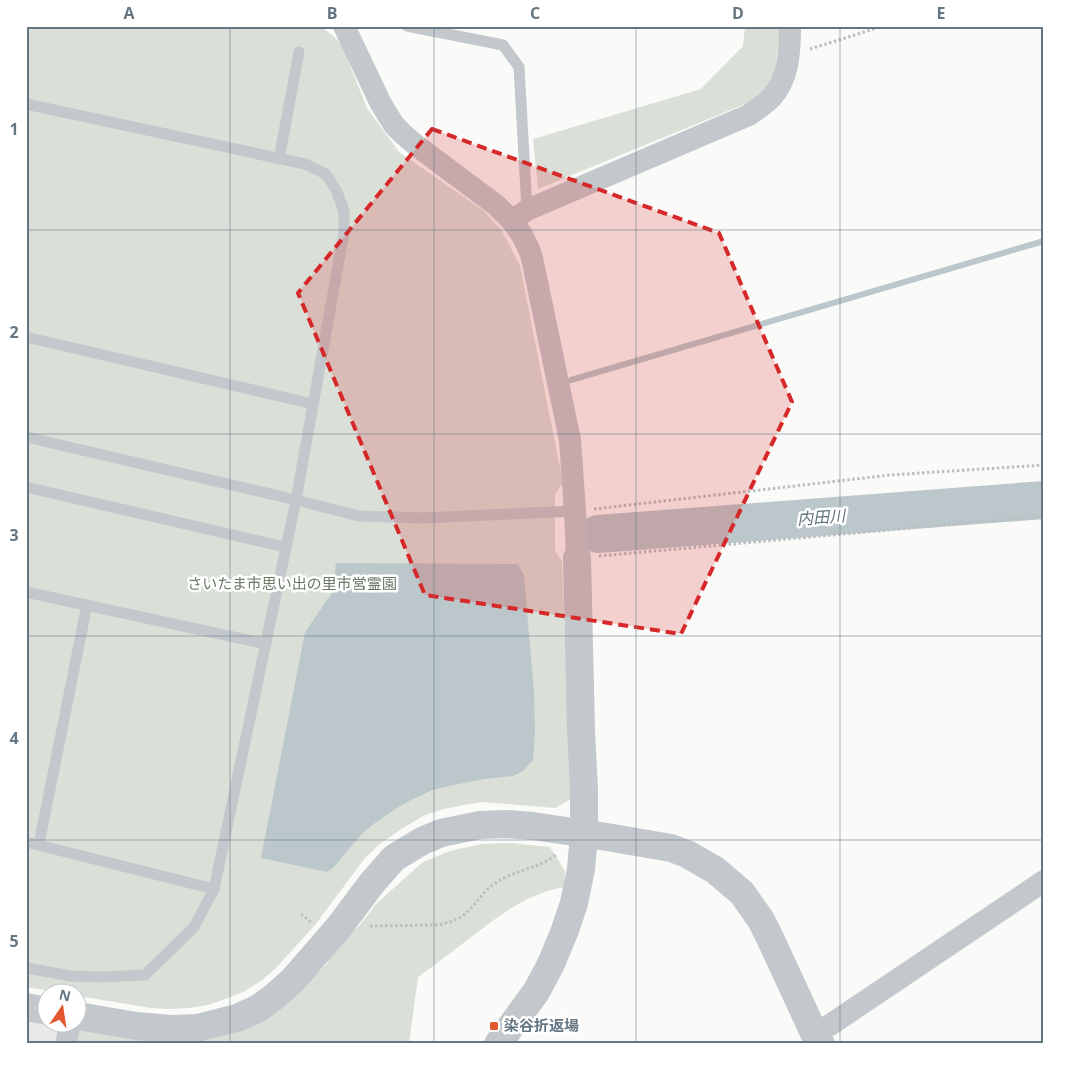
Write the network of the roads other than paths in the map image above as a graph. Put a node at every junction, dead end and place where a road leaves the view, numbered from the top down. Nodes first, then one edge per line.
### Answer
1 (344, 26) edge
2 (407, 26) edge
3 (790, 26) edge
4 (299, 52) dead end
5 (26, 104) edge
6 (279, 159) junction
7 (520, 215) junction
8 (26, 337) edge
9 (313, 404) junction
10 (26, 436) edge
11 (26, 487) edge
12 (296, 500) junction
13 (576, 517) junction
14 (285, 547) junction
15 (577, 551) joint
16 (26, 592) edge
17 (87, 605) junction
18 (266, 644) junction
19 (584, 834) junction
20 (26, 842) edge
21 (39, 844) junction
22 (1044, 881) edge
23 (214, 889) junction
24 (26, 968) edge
25 (88, 1018) edge
26 (818, 1038) edge
27 (498, 1044) edge

1 - 7 street
2 - 7 lane
3 - 7 street
4 - 6 lane
5 - 6 lane
6 - 9 lane
7 - 13 street
8 - 9 lane
9 - 12 lane
10 - 12 lane
11 - 14 lane
12 - 13 lane
12 - 14 lane
13 - 15 street
14 - 18 lane
15 - 19 street
16 - 17 lane
17 - 18 lane
17 - 21 lane
18 - 23 lane
19 - 25 street
19 - 26 street
19 - 27 street
20 - 21 lane
21 - 23 lane
22 - 26 street
23 - 24 lane

